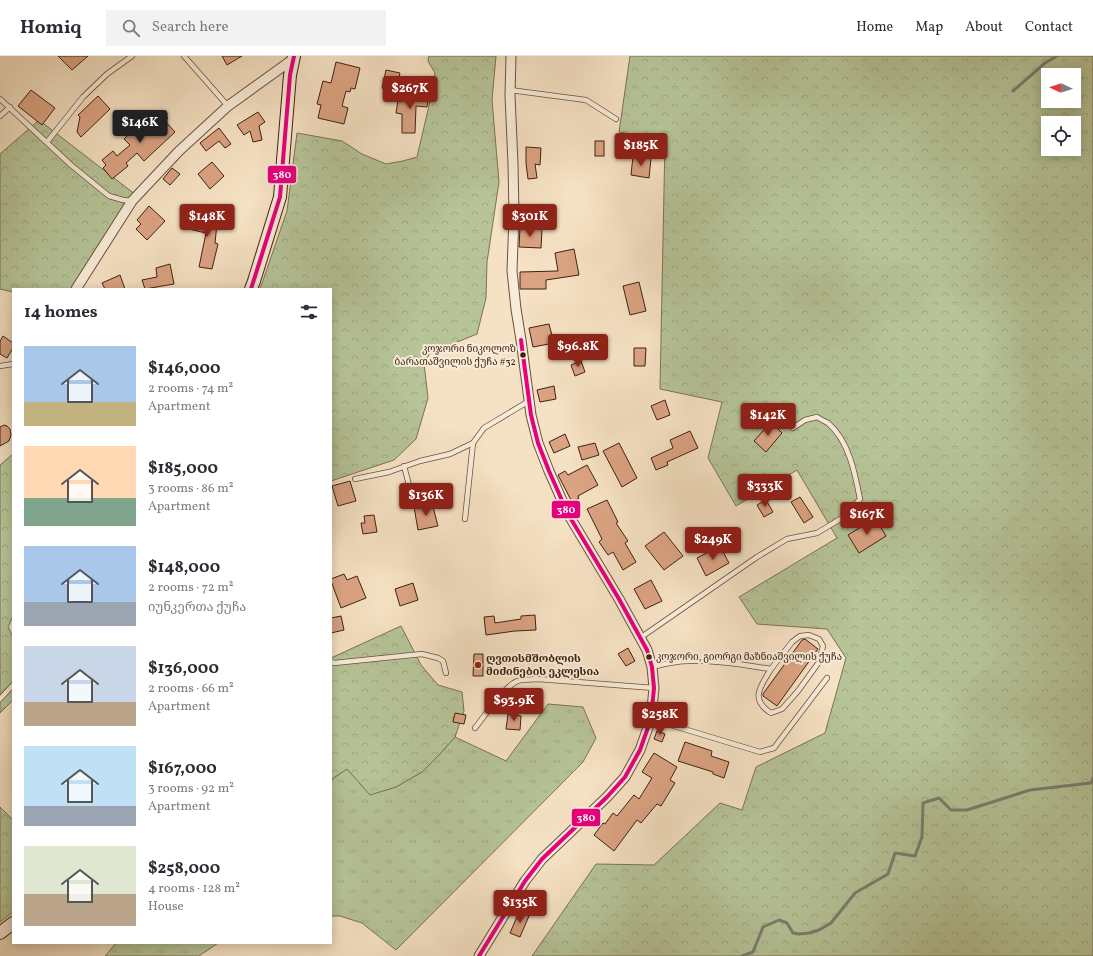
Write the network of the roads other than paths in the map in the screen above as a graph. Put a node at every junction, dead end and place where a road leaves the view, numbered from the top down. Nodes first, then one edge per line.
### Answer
1 (132, 56) edge
2 (184, 56) edge
3 (511, 56) edge
4 (293, 58) edge
5 (510, 90) junction
6 (0, 99) edge
7 (228, 106) junction
8 (10, 107) junction
9 (0, 116) edge
10 (616, 119) dead end
11 (47, 142) junction
12 (132, 201) junction
13 (77, 288) edge
14 (251, 288) edge
15 (12, 364) edge
16 (0, 366) edge
17 (528, 402) junction
18 (793, 428) dead end
19 (473, 443) junction
20 (404, 466) junction
21 (355, 479) dead end
22 (413, 500) dead end
23 (465, 519) dead end
24 (640, 638) junction
25 (332, 662) edge
26 (652, 667) junction
27 (771, 669) junction
28 (446, 673) dead end
29 (827, 678) dead end
30 (12, 686) edge
31 (654, 688) junction
32 (0, 699) edge
33 (651, 719) junction
34 (476, 728) dead end
35 (12, 924) edge
36 (0, 933) edge
37 (478, 956) edge

1 - 11 lane
2 - 7 lane
3 - 5 street
4 - 7 street
4 - 14 main road
5 - 10 lane
5 - 17 street
6 - 8 lane
7 - 12 street
8 - 9 lane
8 - 11 lane
11 - 12 lane
12 - 13 street
15 - 16 lane
17 - 19 lane
17 - 24 street
18 - 24 lane
19 - 20 lane
19 - 23 lane
20 - 21 lane
20 - 22 lane
24 - 26 street
25 - 28 lane
26 - 27 lane
26 - 31 street
27 - 27 lane
29 - 33 lane
30 - 32 lane
31 - 33 street
31 - 34 lane
33 - 37 street
35 - 36 main road

